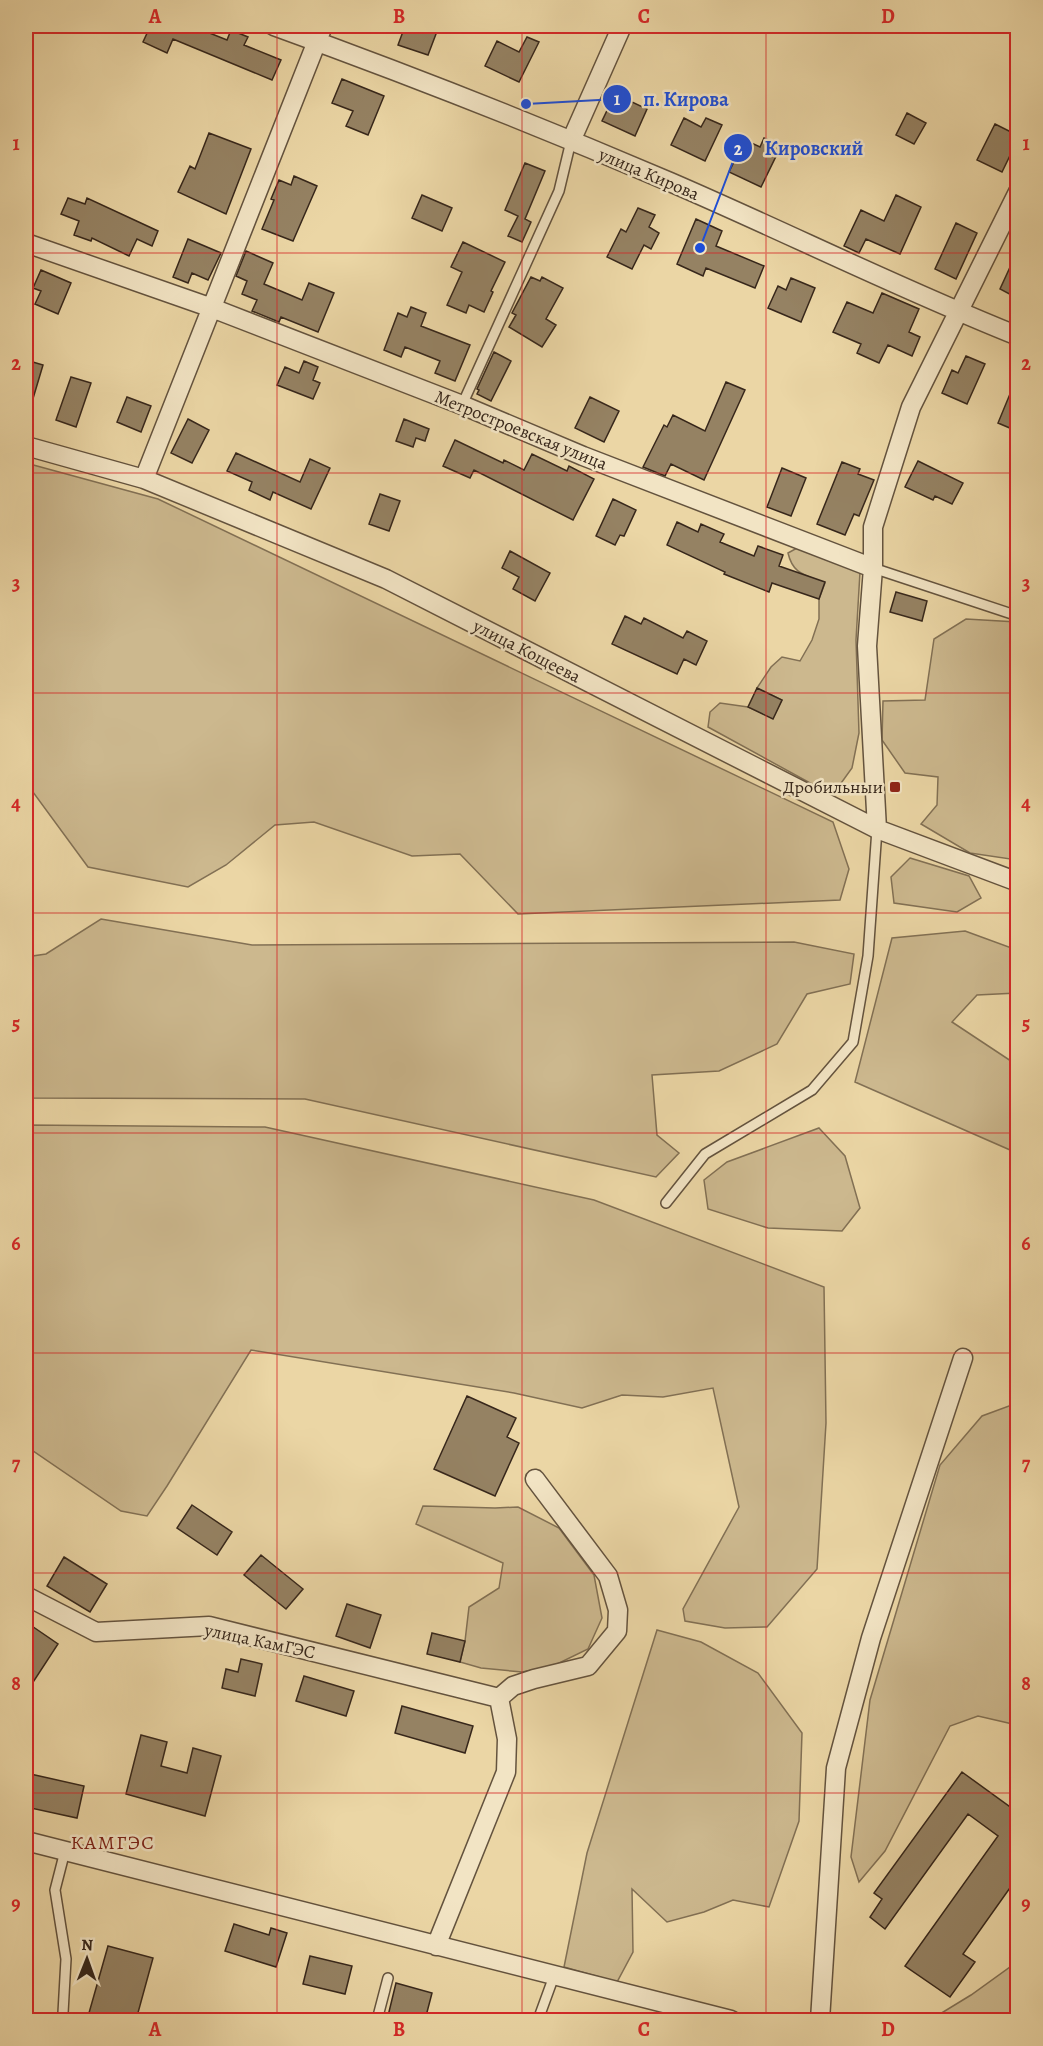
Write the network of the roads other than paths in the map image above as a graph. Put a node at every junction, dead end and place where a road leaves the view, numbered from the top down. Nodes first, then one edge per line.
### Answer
1 (274, 26) edge
2 (622, 26) edge
3 (320, 33) edge
4 (571, 141) junction
5 (1017, 192) edge
6 (26, 243) edge
7 (212, 308) junction
8 (957, 312) junction
9 (1017, 336) edge
10 (462, 405) junction
11 (26, 446) edge
12 (144, 479) junction
13 (873, 568) junction
14 (1017, 616) edge
15 (877, 829) junction
16 (1017, 882) edge
17 (666, 1203) dead end
18 (963, 1358) dead end
19 (535, 1479) dead end
20 (26, 1601) edge
21 (499, 1698) junction
22 (26, 1841) edge
23 (65, 1851) junction
24 (436, 1946) junction
25 (554, 1976) junction
26 (388, 1978) dead end
27 (66, 2020) edge
28 (377, 2020) edge
29 (538, 2020) edge
30 (731, 2020) edge
31 (820, 2020) edge

1 - 3 street, улица Кирова
2 - 4 street
3 - 4 street, улица Кирова
3 - 7 street
4 - 8 street, улица Кирова
4 - 10 lane
5 - 8 street
6 - 7 street, Метростроевская улица
7 - 10 street, Метростроевская улица
7 - 12 street
8 - 9 street, улица Кирова
8 - 13 street
10 - 13 street, Метростроевская улица
11 - 12 street, улица Кощеева
12 - 15 street, улица Кощеева
13 - 14 lane, Метростроевская улица
13 - 15 street
15 - 16 street, улица Кощеева
15 - 17 lane
18 - 31 street
19 - 21 street
20 - 21 street, улица КамГЭС
21 - 24 street
22 - 23 street
23 - 24 street
23 - 27 lane
24 - 25 street
25 - 29 lane
25 - 30 street
26 - 28 lane

